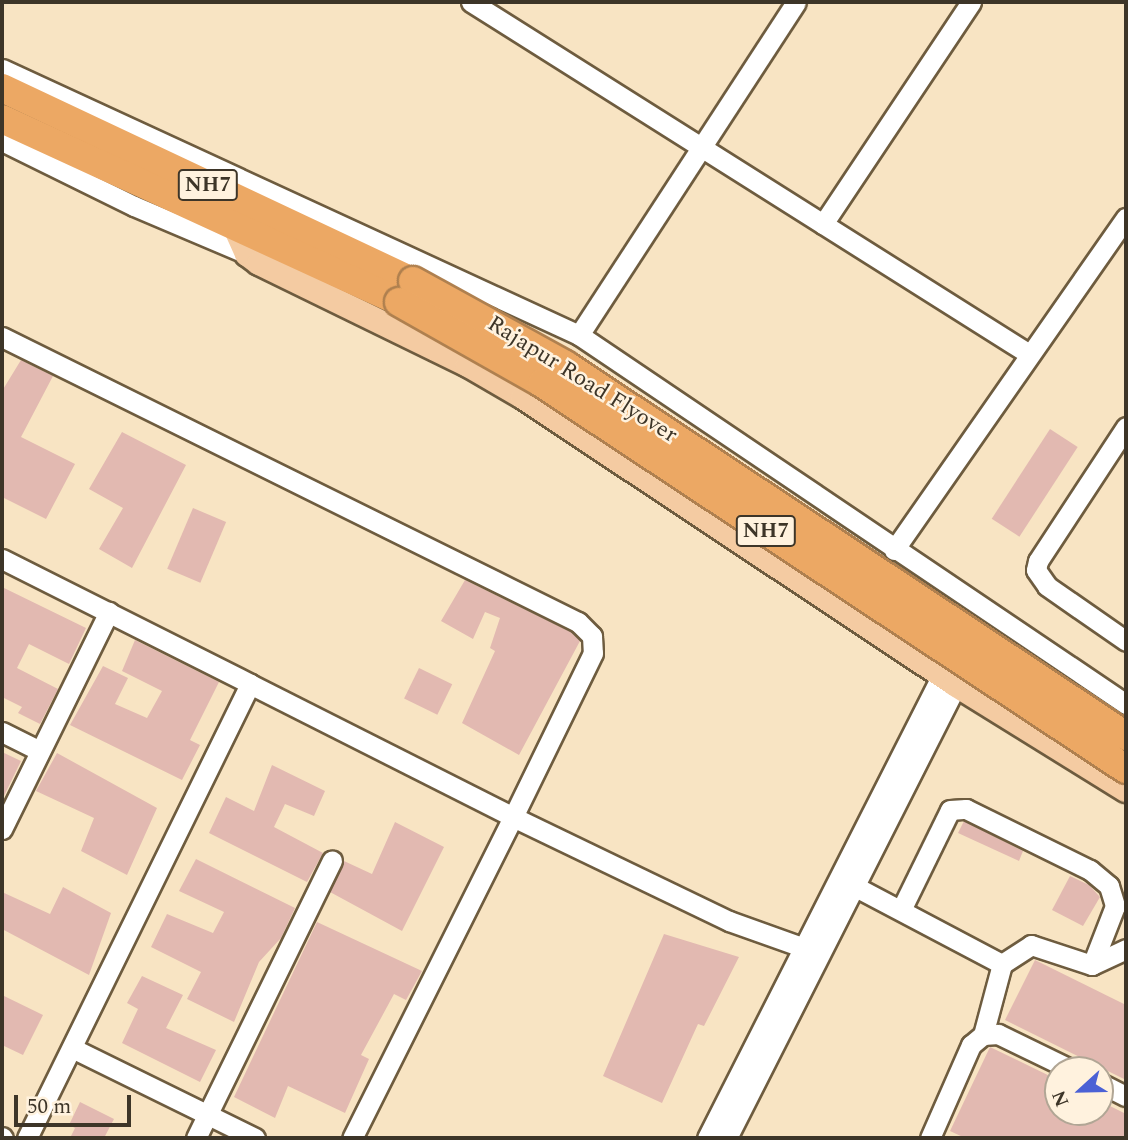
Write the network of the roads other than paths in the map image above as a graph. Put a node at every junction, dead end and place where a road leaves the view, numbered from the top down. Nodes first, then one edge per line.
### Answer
1 (471, 2) edge
2 (796, 2) edge
3 (971, 2) edge
4 (2, 69) edge
5 (2, 88) edge
6 (2, 119) edge
7 (2, 141) edge
8 (699, 146) junction
9 (1126, 218) edge
10 (823, 224) junction
11 (234, 227) junction
12 (247, 254) junction
13 (406, 292) junction
14 (579, 335) junction
15 (2, 337) edge
16 (1029, 354) junction
17 (1123, 440) edge
18 (894, 550) junction
19 (2, 559) edge
20 (109, 612) junction
21 (987, 612) junction
22 (1126, 641) edge
23 (951, 675) junction
24 (250, 684) junction
25 (1126, 704) edge
26 (2, 733) edge
27 (1126, 736) edge
28 (40, 751) junction
29 (1126, 769) edge
30 (1126, 790) edge
31 (513, 817) junction
32 (2, 829) edge
33 (332, 861) dead end
34 (852, 885) junction
35 (901, 911) junction
36 (802, 947) junction
37 (1126, 949) edge
38 (1002, 964) junction
39 (1092, 965) junction
40 (983, 1035) junction
41 (72, 1048) junction
42 (1044, 1056) edge
43 (207, 1115) junction
44 (27, 1138) edge
45 (196, 1138) edge
46 (255, 1138) edge
47 (352, 1138) edge
48 (708, 1138) edge
49 (727, 1138) edge
50 (930, 1138) edge

1 - 8 street
2 - 8 street
3 - 10 street
4 - 14 street
5 - 13 highway, Rajapur Road Flyover / NH7
6 - 11 highway, NH7
7 - 12 street
8 - 10 street
8 - 14 street
9 - 16 street
10 - 16 street
11 - 12 main road
11 - 13 highway, Rajapur Road Flyover / NH7
12 - 23 main road
13 - 27 highway, Rajapur Road Flyover / NH7, bridge
13 - 29 highway, Rajapur Road Flyover / NH7, bridge
14 - 18 street
15 - 31 street
16 - 18 street
17 - 22 street
18 - 21 street
19 - 20 street
20 - 24 street
20 - 28 street
21 - 23 street
21 - 25 street
23 - 30 main road
23 - 34 street
23 - 36 street
24 - 31 street
24 - 41 street
26 - 28 street
28 - 32 street
31 - 36 street
31 - 47 street
33 - 43 street
34 - 35 street
34 - 49 street
35 - 38 street
35 - 39 street
36 - 48 street
37 - 39 street
38 - 39 street
38 - 40 street
40 - 42 street
40 - 50 street
41 - 43 street
41 - 44 street
43 - 45 street
43 - 46 street

